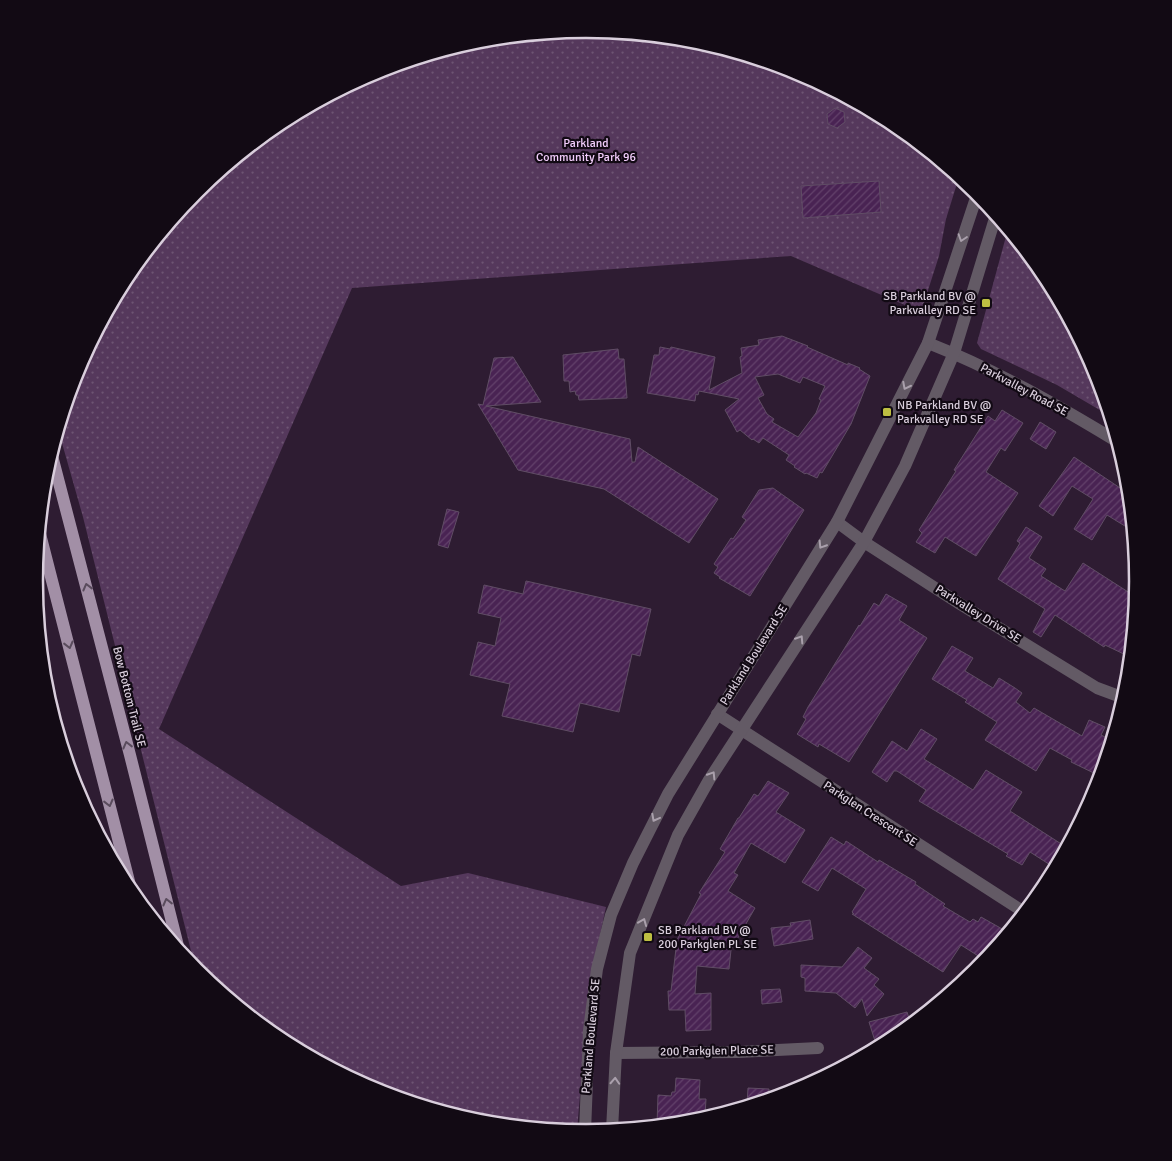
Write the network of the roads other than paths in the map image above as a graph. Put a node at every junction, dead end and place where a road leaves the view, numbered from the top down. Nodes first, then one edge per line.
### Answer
1 (975, 202) edge
2 (994, 222) edge
3 (928, 343) junction
4 (954, 353) junction
5 (1109, 437) edge
6 (55, 467) edge
7 (837, 522) junction
8 (864, 542) junction
9 (44, 549) edge
10 (1117, 695) edge
11 (716, 714) junction
12 (741, 730) junction
13 (125, 867) edge
14 (1019, 909) edge
15 (175, 936) edge
16 (818, 1048) dead end
17 (616, 1053) junction
18 (612, 1123) edge
19 (585, 1124) edge

1 -> 3 street, Parkland Boulevard SE
2 - 4 street
3 - 4 street, Parkvalley Road SE
3 -> 7 street, Parkland Boulevard SE
4 - 5 street, Parkvalley Road SE
4 - 8 street
15 -> 6 main road, Bow Bottom Trail SE
7 - 8 street, Parkvalley Drive SE
7 -> 11 street, Parkland Boulevard SE
8 - 10 street, Parkvalley Drive SE
12 -> 8 street
9 -> 13 main road
11 - 12 street, Parkglen Crescent SE
11 -> 19 street, Parkland Boulevard SE
12 - 14 street, Parkglen Crescent SE
17 -> 12 street
16 - 17 street, 200 Parkglen Place SE
18 -> 17 street

